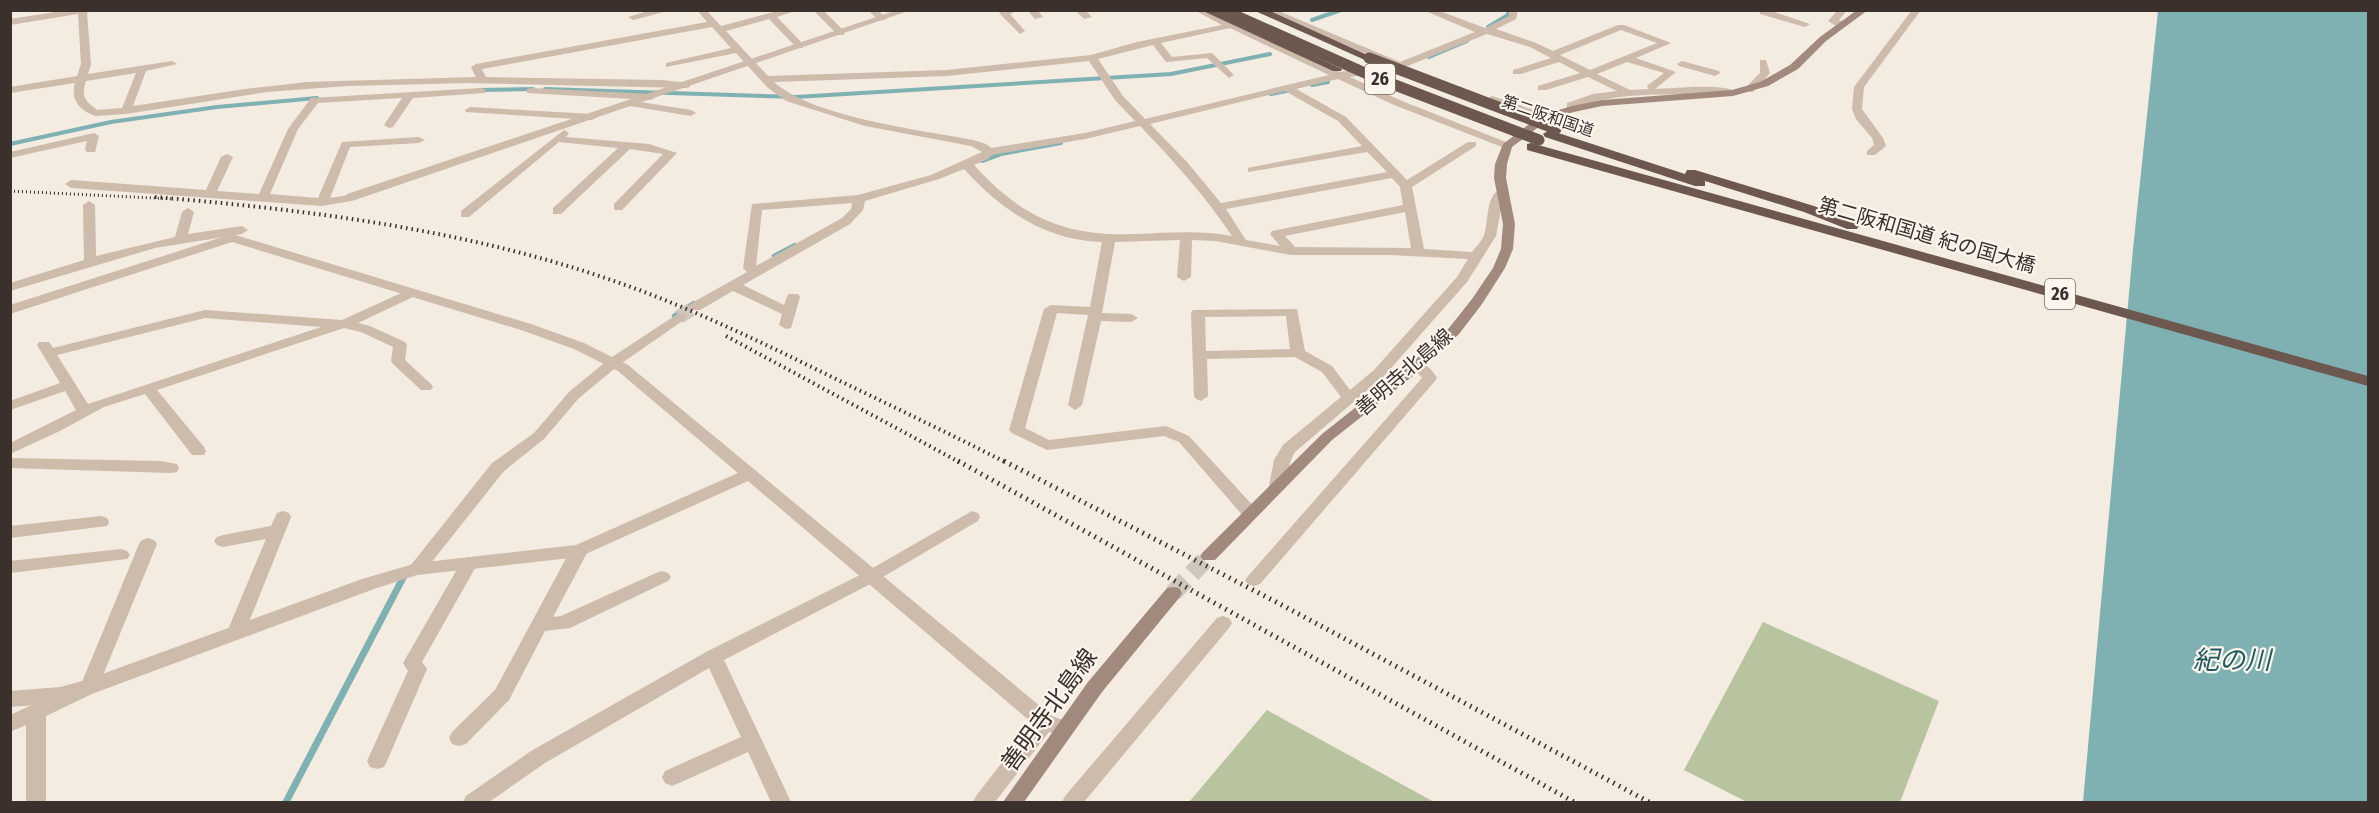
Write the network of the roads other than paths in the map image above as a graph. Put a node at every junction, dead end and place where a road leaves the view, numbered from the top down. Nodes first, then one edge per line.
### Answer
1 (30, 10) edge
2 (667, 10) edge
3 (701, 10) edge
4 (794, 10) edge
5 (817, 10) edge
6 (872, 10) edge
7 (908, 10) edge
8 (1013, 10) edge
9 (1079, 10) edge
10 (1198, 10) edge
11 (1206, 10) edge
12 (1223, 10) edge
13 (1242, 10) edge
14 (1258, 10) edge
15 (1427, 10) edge
16 (1514, 10) edge
17 (1843, 10) edge
18 (1864, 10) edge
19 (1917, 10) edge
20 (85, 11) edge
21 (1273, 11) edge
22 (1765, 11) edge
23 (771, 16) junction
24 (633, 17) dead end
25 (1087, 18) dead end
26 (1754, 18) dead end
27 (882, 19) junction
28 (15, 21) edge
29 (1805, 24) dead end
30 (1841, 25) junction
31 (1228, 26) junction
32 (716, 27) junction
33 (1020, 31) dead end
34 (1482, 31) junction
35 (10, 33) edge
36 (841, 33) junction
37 (1155, 41) junction
38 (800, 46) junction
39 (737, 50) junction
40 (1557, 56) junction
41 (1691, 56) dead end
42 (1092, 58) junction
43 (1628, 59) junction
44 (1763, 62) dead end
45 (172, 64) dead end
46 (750, 64) junction
47 (1682, 64) junction
48 (669, 65) dead end
49 (1402, 65) junction
50 (142, 69) junction
51 (1219, 70) dead end
52 (1517, 72) dead end
53 (1671, 72) junction
54 (1337, 73) junction
55 (1715, 73) dead end
56 (1590, 74) junction
57 (80, 79) junction
58 (765, 79) junction
59 (483, 81) junction
60 (686, 85) junction
61 (1652, 87) dead end
62 (1542, 88) dead end
63 (1290, 89) junction
64 (10, 90) edge
65 (1749, 90) junction
66 (1628, 93) junction
67 (1733, 93) junction
68 (410, 94) junction
69 (659, 94) junction
70 (631, 104) junction
71 (1572, 109) junction
72 (470, 110) dead end
73 (126, 111) junction
74 (691, 114) dead end
75 (592, 117) junction
76 (1545, 117) junction
77 (1145, 123) junction
78 (96, 125) junction
79 (389, 125) dead end
80 (559, 133) junction
81 (1544, 137) junction
82 (419, 140) dead end
83 (1472, 144) dead end
84 (627, 145) junction
85 (1507, 146) junction
86 (1372, 148) junction
87 (92, 150) dead end
88 (988, 152) junction
89 (1871, 153) dead end
90 (10, 155) edge
91 (227, 157) dead end
92 (1609, 159) junction
93 (968, 166) junction
94 (1252, 170) dead end
95 (1396, 174) junction
96 (71, 184) dead end
97 (1406, 186) junction
98 (210, 192) junction
99 (1501, 193) junction
100 (263, 197) junction
101 (859, 199) junction
102 (322, 202) junction
103 (88, 204) dead end
104 (618, 207) dead end
105 (1218, 207) junction
106 (1409, 207) junction
107 (557, 211) dead end
108 (188, 212) dead end
109 (465, 214) dead end
110 (1852, 226) joint
111 (1186, 236) junction
112 (232, 238) junction
113 (1109, 238) junction
114 (180, 240) junction
115 (1241, 241) junction
116 (1291, 251) junction
117 (1418, 252) junction
118 (1476, 256) junction
119 (90, 262) junction
120 (753, 270) junction
121 (1184, 277) dead end
122 (732, 285) junction
123 (10, 286) edge
124 (410, 293) junction
125 (793, 297) dead end
126 (695, 307) tunnel mouth
127 (10, 310) edge
128 (1095, 314) junction
129 (679, 318) tunnel mouth
130 (1131, 318) dead end
131 (343, 324) junction
132 (1298, 353) junction
133 (1198, 355) junction
134 (610, 361) junction
135 (1418, 364) junction
136 (2368, 370) edge
137 (2368, 381) edge
138 (68, 385) junction
139 (426, 387) dead end
140 (148, 388) junction
141 (1201, 396) dead end
142 (1349, 398) junction
143 (1075, 405) dead end
144 (10, 406) edge
145 (85, 412) junction
146 (10, 448) edge
147 (198, 451) dead end
148 (10, 464) edge
149 (171, 468) dead end
150 (748, 475) junction
151 (1277, 486) junction
152 (1250, 513) junction
153 (972, 517) dead end
154 (101, 522) dead end
155 (10, 532) edge
156 (223, 541) dead end
157 (148, 544) dead end
158 (579, 551) junction
159 (121, 555) dead end
160 (1209, 556) tunnel mouth
161 (470, 563) junction
162 (10, 567) edge
163 (410, 571) junction
164 (662, 577) dead end
165 (870, 577) junction
166 (1254, 580) dead end
167 (1173, 593) tunnel mouth
168 (1223, 622) dead end
169 (540, 625) junction
170 (236, 632) junction
171 (713, 657) junction
172 (89, 687) junction
173 (10, 699) edge
174 (36, 713) junction
175 (10, 724) edge
176 (1055, 725) junction
177 (459, 738) dead end
178 (752, 741) junction
179 (376, 761) dead end
180 (672, 777) dead end
181 (36, 802) edge
182 (473, 802) edge
183 (781, 802) edge
184 (983, 802) edge
185 (1013, 802) edge
186 (1072, 802) edge

1 - 28 street
2 - 24 street
3 - 32 street
4 - 23 street
5 - 36 street
6 - 27 street
7 - 27 street
8 - 33 street
9 - 25 street
10 - 31 street
11 - 54 highway, 26
12 - 81 highway, 第二阪和国道 / 26, bridge
13 - 81 highway, 第二阪和国道 / 26
14 - 81 highway, 26, bridge
15 - 34 street
16 - 34 street
17 - 30 street
18 - 30 main road
19 - 89 street
20 - 28 street
20 - 57 street
21 - 49 street
22 - 26 street
22 - 29 street
23 - 32 street
23 - 38 street
27 - 36 street
28 - 35 street
30 - 65 main road
31 - 37 street
31 - 54 street
32 - 39 street
32 - 59 street
34 - 40 street
34 - 49 street
36 - 38 street
37 - 42 street
37 - 51 street
38 - 46 street
39 - 46 street
39 - 48 street
40 - 43 street
40 - 52 street
40 - 56 street
41 - 47 street
42 - 58 street
42 - 77 street
43 - 53 street
43 - 56 street
44 - 65 street
45 - 50 street
46 - 58 street
46 - 60 street
47 - 53 street
47 - 55 street
49 - 54 street
49 - 76 street
50 - 57 street
50 - 73 street
53 - 61 street
54 - 63 street
54 - 81 highway, 26
54 - 85 street
56 - 62 street
56 - 66 street
57 - 64 street
57 - 78 street
58 - 88 street
59 - 60 street
59 - 73 street
60 - 69 street
63 - 77 street
63 - 86 street
65 - 67 main road
66 - 67 street
66 - 71 street
67 - 71 main road
68 - 69 street
68 - 79 street
68 - 100 street
69 - 70 street
70 - 74 street
70 - 75 street
71 - 76 main road
72 - 75 street
73 - 78 street
75 - 80 street
76 - 85 main road
77 - 88 street
77 - 105 street
78 - 87 street
78 - 90 street
80 - 84 street
80 - 102 street
80 - 109 street
81 - 92 highway, 26
81 - 92 highway, 第二阪和国道 / 26
82 - 102 street
83 - 97 street
84 - 104 street
84 - 107 street
85 - 99 main road, 善明寺北島線
86 - 94 street
86 - 95 street
88 - 93 street
91 - 98 street
92 - 110 highway, 第二阪和国道 / 26
92 - 137 highway, 第二阪和国道 紀の国大橋 / 26
93 - 101 street
93 - 113 street
95 - 97 street
95 - 105 street
96 - 98 street
97 - 106 street
98 - 100 street
99 - 118 street
99 - 135 main road, 善明寺北島線
100 - 102 street
101 - 120 street
101 - 120 street
103 - 119 street
105 - 115 street
106 - 116 street
106 - 117 street
108 - 114 street
110 - 136 highway, 第二阪和国道 紀の国大橋 / 26
111 - 113 street
111 - 115 street
111 - 121 street
112 - 114 street
112 - 124 street
112 - 127 street
113 - 128 street
114 - 119 street
115 - 116 street
116 - 117 street
117 - 118 street
118 - 142 street
119 - 123 street
120 - 122 street
122 - 125 street
122 - 126 street
124 - 131 street
124 - 134 street
128 - 130 street
128 - 143 street
128 - 152 street
129 - 134 street
131 - 138 street
131 - 139 street
131 - 140 street
132 - 133 street
132 - 133 street
132 - 142 street
133 - 141 street
134 - 150 street
134 - 163 street
135 - 151 main road, 善明寺北島線
135 - 166 street
138 - 144 street
138 - 145 street
140 - 145 street
140 - 147 street
142 - 151 street
145 - 146 street
148 - 149 street
150 - 158 street
150 - 165 street
151 - 152 main road, 善明寺北島線
152 - 160 main road, 善明寺北島線
153 - 165 street
154 - 155 street
156 - 170 street
157 - 172 street
158 - 161 street
158 - 169 street
159 - 162 street
161 - 163 street
161 - 179 street
163 - 170 street
164 - 169 street
165 - 171 street
165 - 176 street
167 - 176 main road, 善明寺北島線
168 - 186 street
169 - 177 street
170 - 172 street
171 - 178 street
171 - 182 street
172 - 173 street
172 - 174 street
174 - 175 street
174 - 181 street
176 - 184 street
176 - 185 main road, 善明寺北島線
178 - 180 street
178 - 183 street

